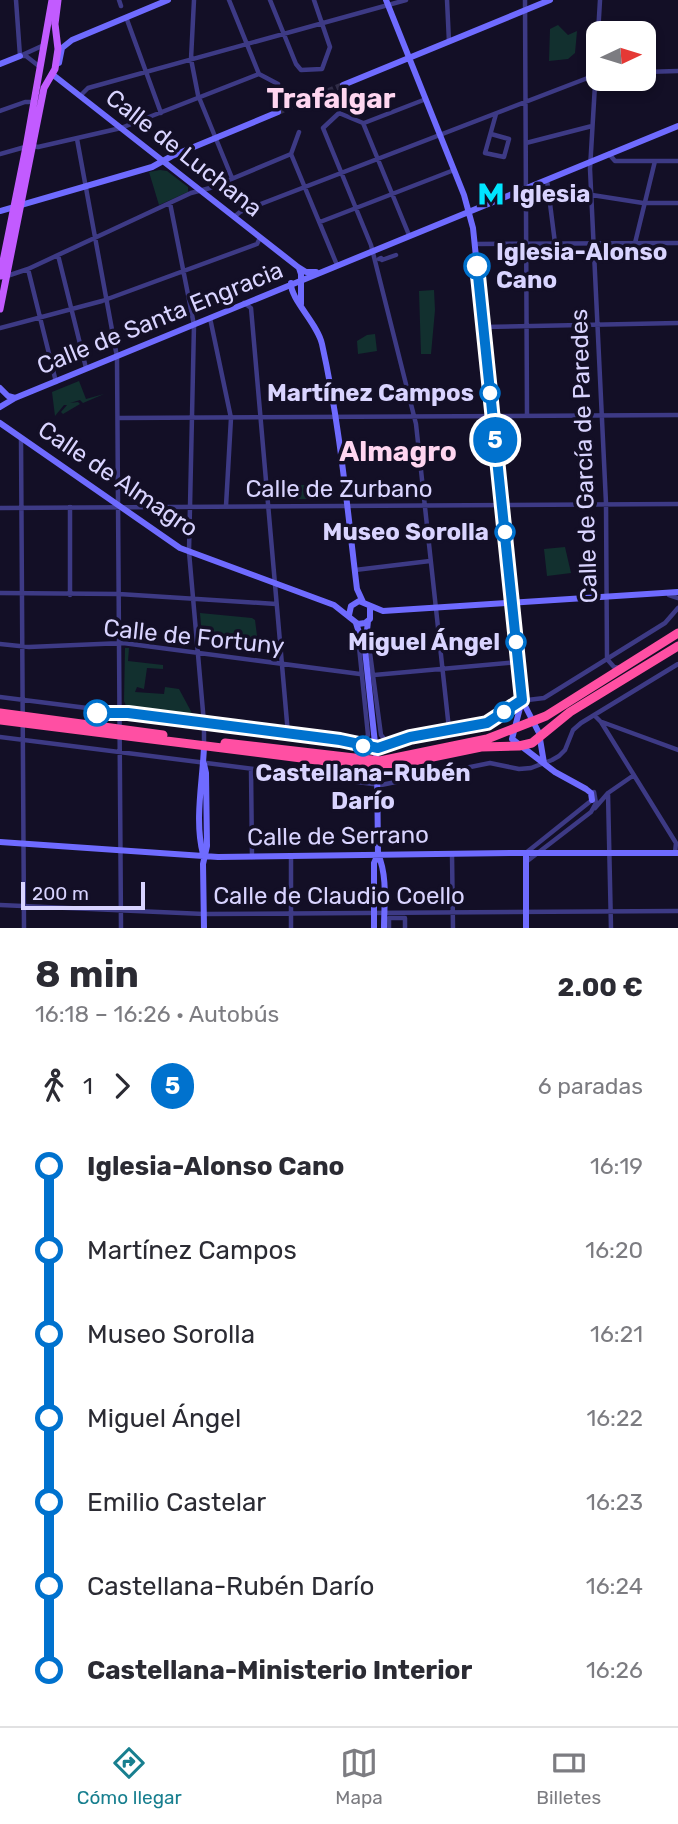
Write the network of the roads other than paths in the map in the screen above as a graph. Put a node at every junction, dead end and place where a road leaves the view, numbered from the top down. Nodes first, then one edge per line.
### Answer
1 (16, 0) edge
2 (52, 0) edge
3 (58, 0) edge
4 (168, 0) edge
5 (194, 0) edge
6 (229, 0) edge
7 (270, 0) edge
8 (314, 0) edge
9 (406, 0) edge
10 (447, 0) edge
11 (525, 0) edge
12 (550, 0) edge
13 (600, 0) edge
14 (387, 3) edge
15 (525, 10) junction
16 (127, 17) junction
17 (599, 21) edge
18 (323, 23) junction
19 (284, 33) junction
20 (72, 40) junction
21 (57, 41) junction
22 (449, 42) junction
23 (246, 44) junction
24 (44, 45) junction
25 (20, 56) junction
26 (409, 58) junction
27 (191, 59) junction
28 (0, 64) edge
29 (56, 64) junction
30 (41, 67) junction
31 (678, 71) edge
32 (146, 72) junction
33 (656, 72) edge
34 (52, 74) junction
35 (258, 74) junction
36 (586, 80) edge
37 (278, 84) dead end
38 (343, 85) tunnel mouth
39 (595, 91) edge
40 (80, 96) junction
41 (199, 99) junction
42 (426, 99) junction
43 (34, 102) junction
44 (526, 102) junction
45 (0, 111) edge
46 (278, 112) tunnel mouth
47 (161, 113) junction
48 (496, 113) junction
49 (363, 123) junction
50 (678, 125) edge
51 (592, 127) junction
52 (121, 128) junction
53 (299, 132) dead end
54 (439, 134) junction
55 (491, 134) junction
56 (215, 138) junction
57 (77, 139) junction
58 (526, 143) junction
59 (29, 146) junction
60 (0, 154) edge
61 (291, 154) junction
62 (609, 154) junction
63 (378, 157) junction
64 (163, 161) junction
65 (590, 161) junction
66 (655, 161) junction
67 (678, 161) edge
68 (454, 170) junction
69 (341, 172) junction
70 (233, 178) junction
71 (547, 179) junction
72 (305, 186) junction
73 (86, 187) junction
74 (526, 188) junction
75 (200, 191) junction
76 (393, 193) junction
77 (592, 195) junction
78 (170, 203) junction
79 (645, 203) junction
80 (678, 203) edge
81 (17, 205) junction
82 (356, 208) junction
83 (0, 211) edge
84 (469, 211) junction
85 (234, 217) junction
86 (320, 222) junction
87 (410, 235) junction
88 (95, 237) junction
89 (260, 238) junction
90 (555, 243) junction
91 (594, 243) junction
92 (635, 243) junction
93 (678, 243) edge
94 (475, 244) junction
95 (526, 244) junction
96 (373, 251) junction
97 (58, 255) junction
98 (396, 255) dead end
99 (379, 259) dead end
100 (295, 265) junction
101 (337, 265) junction
102 (28, 269) junction
103 (184, 271) junction
104 (318, 273) junction
105 (3, 276) edge
106 (300, 282) junction
107 (291, 284) junction
108 (106, 298) junction
109 (244, 303) junction
110 (301, 304) junction
111 (0, 309) edge
112 (72, 309) junction
113 (40, 317) junction
114 (210, 317) junction
115 (678, 323) edge
116 (598, 324) junction
117 (194, 325) junction
118 (527, 325) junction
119 (484, 327) junction
120 (0, 328) edge
121 (117, 357) junction
122 (86, 369) junction
123 (56, 382) junction
124 (1, 390) edge
125 (15, 398) junction
126 (0, 406) edge
127 (602, 415) junction
128 (678, 415) edge
129 (413, 416) junction
130 (493, 416) junction
131 (527, 416) junction
132 (259, 417) junction
133 (337, 417) junction
134 (118, 418) junction
135 (192, 418) junction
136 (231, 418) junction
137 (1, 421) edge
138 (21, 437) junction
139 (606, 503) junction
140 (678, 504) edge
141 (347, 505) junction
142 (502, 505) junction
143 (226, 506) junction
144 (268, 506) junction
145 (424, 506) junction
146 (119, 507) junction
147 (190, 507) junction
148 (0, 508) edge
149 (22, 508) junction
150 (70, 508) junction
151 (189, 552) junction
152 (431, 561) junction
153 (355, 570) junction
154 (274, 583) junction
155 (357, 589) junction
156 (678, 592) edge
157 (0, 593) edge
158 (23, 593) junction
159 (665, 593) junction
160 (70, 594) junction
161 (119, 594) junction
162 (193, 597) junction
163 (607, 598) junction
164 (678, 598) edge
165 (363, 602) junction
166 (276, 604) junction
167 (512, 604) junction
168 (334, 605) junction
169 (353, 605) junction
170 (370, 607) junction
171 (436, 608) junction
172 (678, 608) edge
173 (383, 611) junction
174 (349, 616) junction
175 (369, 620) junction
176 (356, 625) junction
177 (366, 630) junction
178 (678, 633) edge
179 (120, 643) junction
180 (0, 644) edge
181 (678, 646) edge
182 (23, 647) junction
183 (365, 650) junction
184 (198, 653) junction
185 (664, 653) junction
186 (607, 659) junction
187 (518, 662) junction
188 (282, 663) junction
189 (678, 663) edge
190 (443, 668) junction
191 (623, 668) junction
192 (360, 674) junction
193 (374, 675) junction
194 (0, 696) edge
195 (23, 699) junction
196 (522, 700) junction
197 (121, 712) junction
198 (0, 713) edge
199 (594, 716) junction
200 (0, 720) edge
201 (22, 720) junction
202 (534, 720) junction
203 (601, 722) junction
204 (204, 723) junction
205 (514, 727) junction
206 (449, 729) junction
207 (120, 732) junction
208 (288, 734) junction
209 (0, 737) edge
210 (541, 738) junction
211 (22, 739) junction
212 (364, 742) junction
213 (387, 742) junction
214 (204, 743) junction
215 (519, 746) junction
216 (678, 750) edge
217 (120, 753) junction
218 (544, 763) junction
219 (204, 764) junction
220 (251, 769) junction
221 (634, 775) junction
222 (586, 789) junction
223 (594, 792) junction
224 (608, 793) junction
225 (592, 800) joint
226 (593, 810) junction
227 (0, 842) edge
228 (23, 843) junction
229 (553, 843) junction
230 (121, 850) junction
231 (452, 853) junction
232 (526, 853) junction
233 (539, 853) junction
234 (564, 853) junction
235 (610, 853) junction
236 (677, 853) edge
237 (378, 854) junction
238 (204, 856) junction
239 (290, 856) junction
240 (251, 857) junction
241 (526, 862) junction
242 (0, 905) edge
243 (24, 906) junction
244 (121, 911) junction
245 (610, 911) junction
246 (678, 911) edge
247 (526, 912) junction
248 (374, 913) junction
249 (384, 913) junction
250 (453, 913) junction
251 (204, 914) junction
252 (291, 914) junction
253 (24, 928) edge
254 (121, 928) edge
255 (204, 928) edge
256 (291, 928) edge
257 (374, 928) edge
258 (386, 928) edge
259 (405, 928) edge
260 (453, 928) edge
261 (526, 928) edge
262 (611, 928) edge

1 - 25 street
2 - 24 main road
3 - 21 main road
4 - 16 street
5 - 27 street
6 - 23 street
7 - 19 street
8 - 18 street
9 - 14 street
10 - 22 street
11 - 15 street
12 - 15 street
13 - 17 street, Calle de García de Paredes
14 - 18 street
14 - 26 street
15 - 22 street
15 - 44 street
16 - 20 street
16 - 32 street
18 - 19 street
18 - 19 street
19 - 23 street
20 - 21 street
20 - 29 street
21 - 24 main road
21 - 29 main road
22 - 26 street
23 - 27 street
23 - 35 street
24 - 25 street
24 - 30 main road
25 - 28 street
25 - 30 street
26 - 38 street
26 - 42 street
27 - 32 street
27 - 41 street
29 - 34 main road
30 - 34 main road
30 - 43 main road
31 - 33 street
32 - 40 street
32 - 47 street
34 - 40 street, Calle de Luchana
34 - 59 main road
35 - 37 street
35 - 41 street
36 - 44 street
39 - 51 street, Calle de García de Paredes
40 - 52 street, Calle de Luchana
41 - 47 street
41 - 56 street
42 - 49 street
42 - 54 street
43 - 45 street
43 - 59 main road
44 - 48 street
44 - 58 street
46 - 56 street
47 - 52 street
48 - 54 street
48 - 55 street
49 - 63 street
49 - 69 street
50 - 62 street, Calle de Santa Engracia
51 - 58 street
51 - 65 street, Calle de García de Paredes
52 - 57 street
52 - 64 street, Calle de Luchana
53 - 61 street
54 - 63 street
54 - 68 street
55 - 55 street
56 - 64 street
56 - 70 street
57 - 59 street
57 - 73 street
58 - 74 street
59 - 60 street
59 - 81 main road
61 - 70 street
61 - 72 street
62 - 65 street, Calle de Santa Engracia
62 - 66 street
63 - 69 street
63 - 76 street
64 - 73 street
64 - 75 street, Calle de Luchana
65 - 71 street, Calle de Santa Engracia
65 - 77 street, Calle de García de Paredes
66 - 67 street
66 - 79 street
68 - 76 street
68 - 84 street
69 - 72 street
69 - 82 street
70 - 75 street
71 - 74 street, Calle de Santa Engracia
71 - 90 street
72 - 85 street
72 - 86 street
73 - 81 street
73 - 88 street
74 - 84 street, Calle de Santa Engracia
74 - 95 street
75 - 78 street
75 - 85 street, Calle de Luchana
76 - 82 street
76 - 87 street
77 - 79 street
77 - 91 street, Calle de García de Paredes
78 - 88 street
78 - 103 street
79 - 80 street
79 - 92 street
81 - 83 street
81 - 105 main road
82 - 86 street
82 - 96 street
84 - 87 street, Calle de Santa Engracia
84 - 94 street
85 - 89 street, Calle de Luchana
86 - 101 street
87 - 96 street, Calle de Santa Engracia
88 - 97 street
88 - 108 street
89 - 100 street, Calle de Luchana
89 - 103 street
90 - 91 street
90 - 95 street
91 - 92 street
91 - 116 street, Calle de García de Paredes
92 - 93 street
94 - 95 street
94 - 119 street
95 - 118 street
96 - 101 street, Calle de Santa Engracia
96 - 129 street
97 - 102 street
97 - 112 street
98 - 99 street
100 - 104 street, Calle de Santa Engracia
100 - 106 street
100 - 107 street
101 - 104 street, Calle de Santa Engracia
102 - 105 street
102 - 113 street
103 - 108 street
103 - 117 street
104 - 106 street, Calle de Santa Engracia
105 - 111 main road
106 - 107 street, Calle de Santa Engracia
106 - 110 street
107 - 109 street, Calle de Santa Engracia
107 - 110 street
108 - 112 street
108 - 121 street
109 - 114 street, Calle de Santa Engracia
109 - 132 street
110 - 133 street
112 - 113 street
112 - 122 street
113 - 120 street
113 - 123 street
114 - 117 street, Calle de Santa Engracia
114 - 136 street
115 - 116 street
116 - 118 street
116 - 127 street, Calle de García de Paredes
117 - 121 street, Calle de Santa Engracia
117 - 135 street
118 - 119 street
118 - 131 street
119 - 130 street
121 - 122 street, Calle de Santa Engracia
121 - 134 street
122 - 123 street, Calle de Santa Engracia
123 - 125 street, Calle de Santa Engracia
124 - 125 street, Calle de Santa Engracia
124 - 126 street
125 - 126 street, Calle de Santa Engracia
127 - 128 street
127 - 131 street
127 - 139 street, Calle de García de Paredes
129 - 130 street
129 - 133 street
129 - 145 street
130 - 131 street
130 - 142 street
132 - 133 street
132 - 136 street
132 - 144 street
133 - 141 street
134 - 135 street
134 - 146 street
135 - 136 street
135 - 147 street
136 - 143 street
137 - 138 street, Calle de Almagro
138 - 146 street, Calle de Almagro
138 - 149 street
139 - 140 street, Calle de Zurbano
139 - 142 street, Calle de Zurbano
139 - 163 street, Calle de García de Paredes
141 - 144 street, Calle de Zurbano
141 - 145 street, Calle de Zurbano
141 - 153 street
142 - 145 street, Calle de Zurbano
142 - 167 street
143 - 144 street, Calle de Zurbano
143 - 147 street, Calle de Zurbano
144 - 154 street
145 - 152 street
146 - 147 street, Calle de Zurbano
146 - 150 street, Calle de Zurbano
146 - 151 street, Calle de Almagro
146 - 161 street
147 - 151 street
148 - 149 street, Calle de Zurbano
149 - 150 street, Calle de Zurbano
149 - 158 street
150 - 160 street
151 - 154 street, Calle de Almagro
151 - 162 street
152 - 153 street
152 - 171 street
153 - 155 street
154 - 166 street
154 - 168 street, Calle de Almagro
155 - 165 street
155 - 169 street
156 - 159 street
157 - 158 street
158 - 160 street
158 - 182 street
159 - 163 street
159 - 164 street
160 - 161 street
161 - 162 street
161 - 179 street
162 - 166 street
162 - 184 street
163 - 167 street
163 - 186 street, Calle de García de Paredes
165 - 169 street
165 - 170 street
166 - 188 street
167 - 171 street
167 - 187 street
168 - 169 street, Calle de Almagro
168 - 174 street, Calle de Almagro
169 - 174 street
170 - 173 street
170 - 175 street
171 - 173 street
171 - 190 street
172 - 186 street
173 - 175 street
174 - 176 street
175 - 176 street
175 - 177 street
176 - 183 street
176 - 192 street
177 - 183 street
177 - 193 street
178 - 191 highway
179 - 182 street, Calle de Fortuny
179 - 184 street, Calle de Fortuny
179 - 197 street
180 - 182 street, Calle de Fortuny
181 - 185 highway
182 - 195 street
183 - 237 street
184 - 188 street, Calle de Fortuny
184 - 204 street
185 - 189 street
185 - 210 highway
186 - 191 street
186 - 196 street
187 - 190 street
187 - 196 street
188 - 192 street, Calle de Fortuny
188 - 208 street
189 - 199 street
190 - 193 street
190 - 206 street
191 - 202 highway
192 - 212 street
193 - 213 street
194 - 195 street
195 - 197 street
195 - 201 street
196 - 202 street
196 - 205 street
196 - 206 street
197 - 204 street
197 - 207 street
198 - 201 highway
199 - 203 street
199 - 218 street
200 - 201 highway
201 - 207 highway
201 - 211 street
202 - 205 highway
202 - 210 street
203 - 216 street
203 - 221 street
204 - 208 street
204 - 214 street
205 - 214 highway
205 - 215 street
206 - 213 street
207 - 214 highway
207 - 217 street
208 - 212 street
209 - 211 street
210 - 215 highway
210 - 218 street
211 - 217 street
211 - 228 street
212 - 213 street
214 - 215 highway
214 - 219 street
215 - 218 street
217 - 219 street
217 - 230 street
218 - 220 street
218 - 222 street
219 - 220 street
219 - 238 street
220 - 240 street
221 - 224 street
221 - 236 street
222 - 223 street
222 - 225 street
223 - 224 street
223 - 226 street
224 - 226 street
224 - 235 street
225 - 232 street
226 - 229 street
227 - 228 street, Calle de Serrano
228 - 230 street, Calle de Serrano
228 - 243 street
229 - 233 street
229 - 234 street
230 - 238 street, Calle de Serrano
230 - 244 street
231 - 232 street, Calle de Serrano
231 - 237 street, Calle de Serrano
231 - 250 street
232 - 233 street, Calle de Serrano
232 - 241 street
233 - 234 street, Calle de Serrano
233 - 241 street
234 - 235 street, Calle de Serrano
235 - 236 street, Calle de Serrano
235 - 245 street
237 - 239 street, Calle de Serrano
237 - 248 street
237 - 249 street
238 - 240 street, Calle de Serrano
238 - 251 street
239 - 240 street, Calle de Serrano
239 - 252 street
241 - 247 street
242 - 243 street, Calle de Claudio Coello
243 - 244 street, Calle de Claudio Coello
243 - 253 street
244 - 251 street, Calle de Claudio Coello
244 - 254 street
245 - 246 street, Calle de Claudio Coello
245 - 247 street, Calle de Claudio Coello
245 - 262 street
247 - 250 street, Calle de Claudio Coello
247 - 261 street
248 - 249 street, Calle de Claudio Coello
248 - 252 street, Calle de Claudio Coello
248 - 257 street
249 - 250 street, Calle de Claudio Coello
249 - 258 street
250 - 260 street
251 - 252 street, Calle de Claudio Coello
251 - 255 street
252 - 256 street
258 - 259 street

